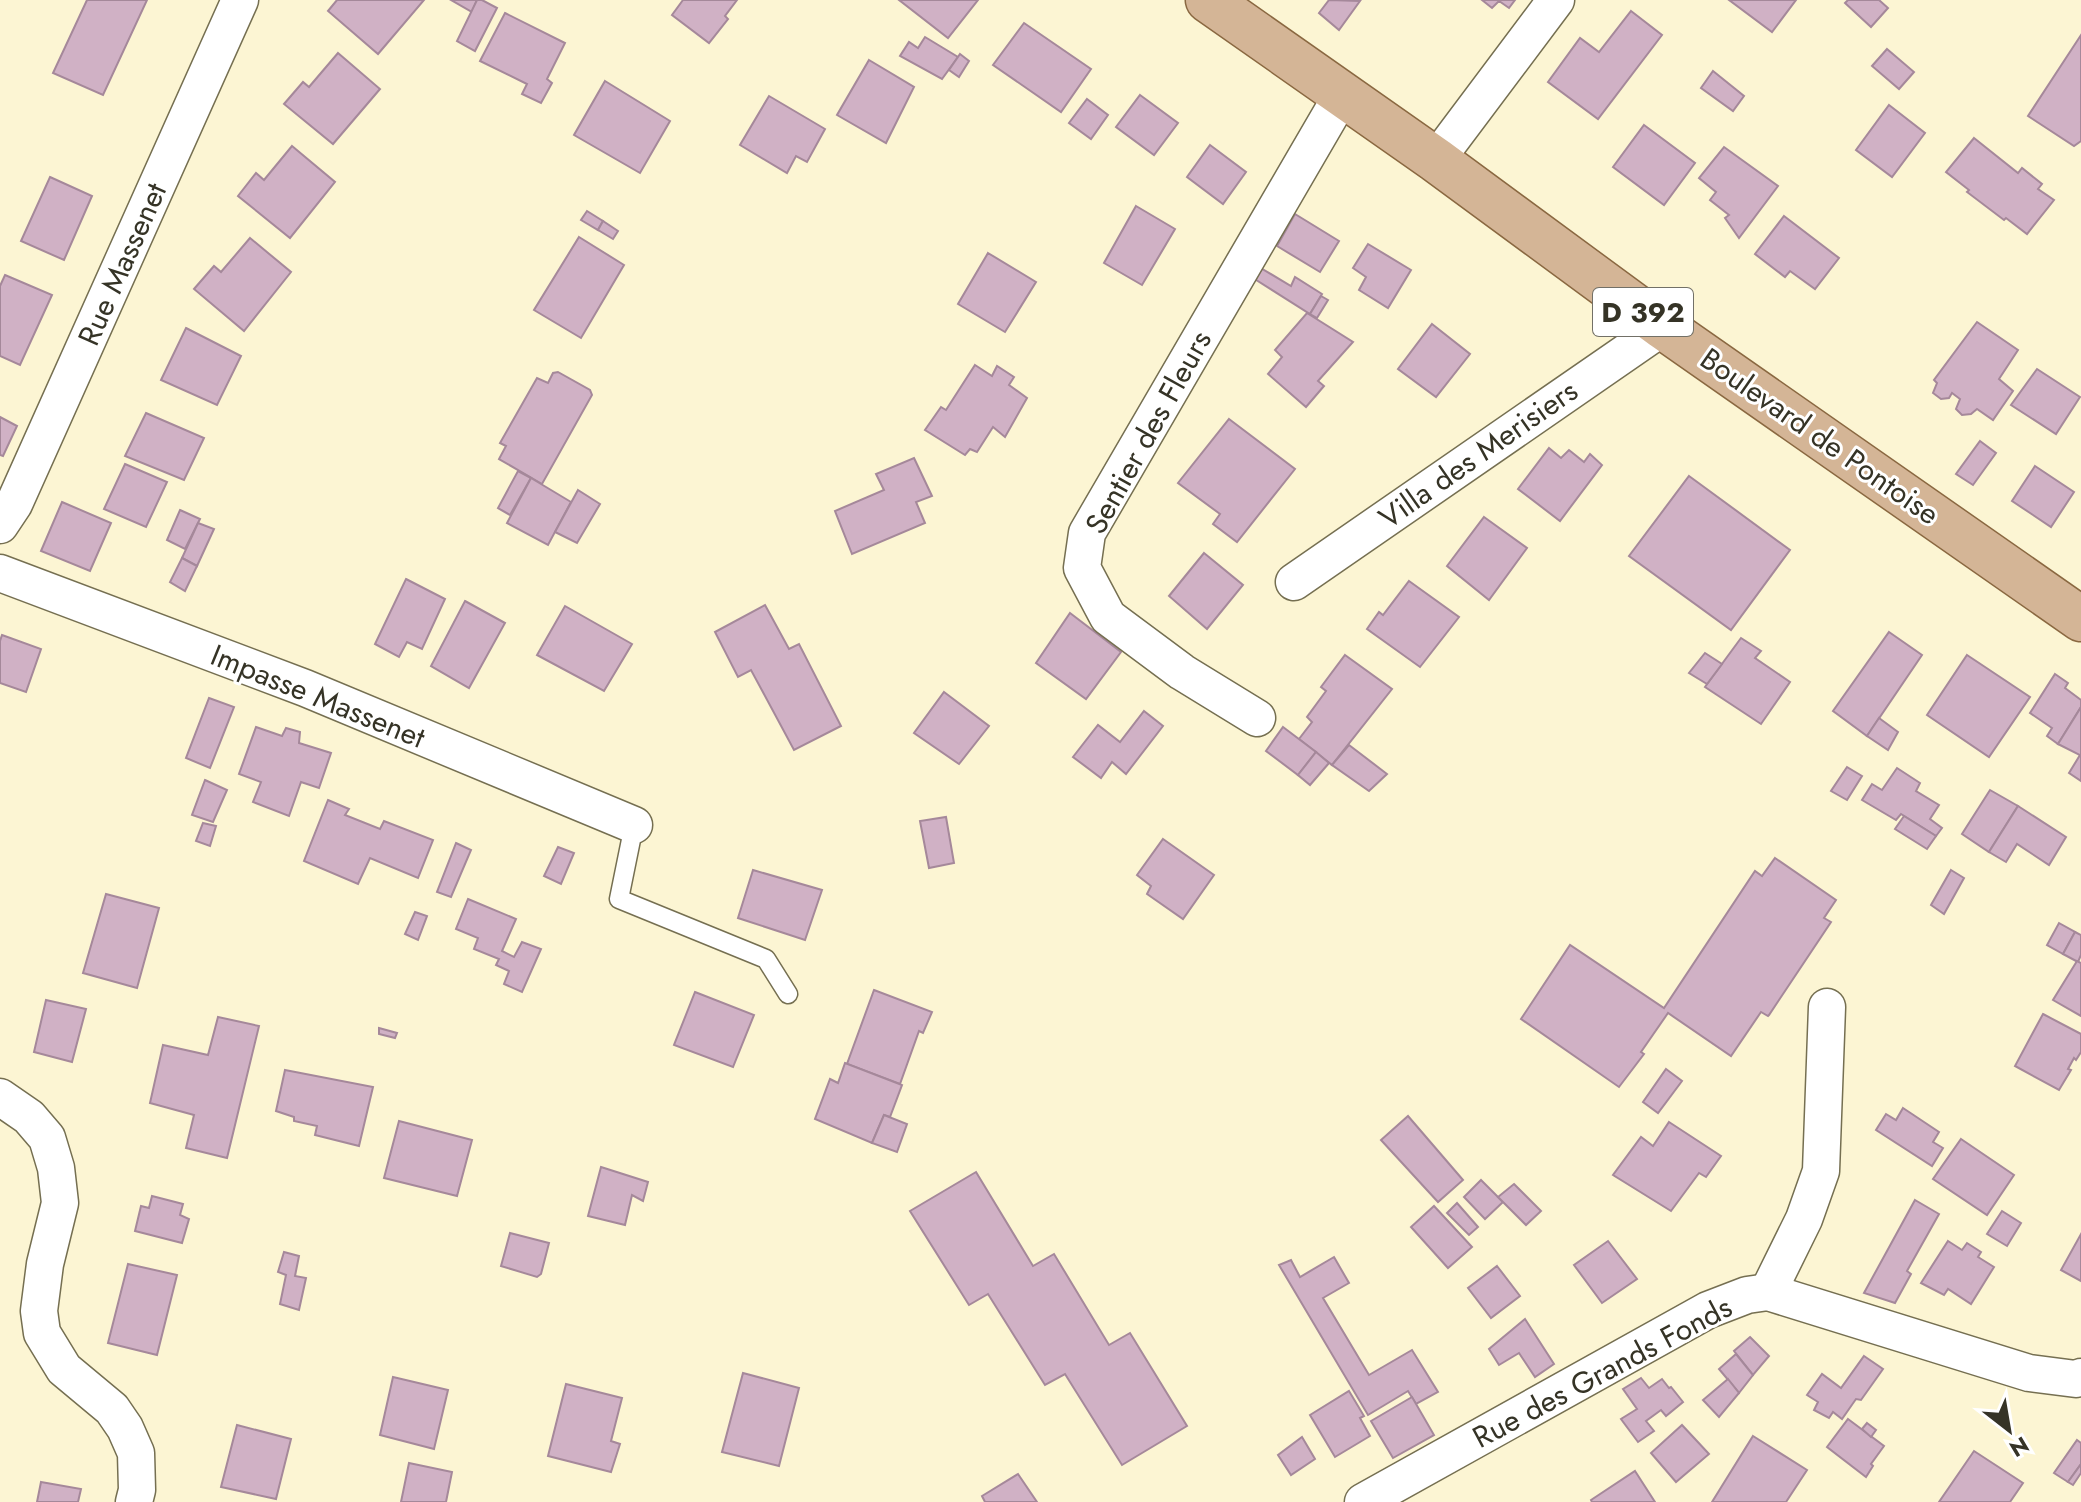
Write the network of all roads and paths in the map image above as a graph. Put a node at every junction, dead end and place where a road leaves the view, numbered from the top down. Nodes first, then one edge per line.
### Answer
1 (240, 0) edge
2 (1208, 0) edge
3 (1556, 0) edge
4 (1342, 95) junction
5 (1436, 160) junction
6 (1663, 327) junction
7 (0, 525) edge
8 (0, 573) edge
9 (1294, 582) dead end
10 (2081, 619) edge
11 (1257, 718) dead end
12 (634, 825) joint
13 (788, 994) dead end
14 (1827, 1007) dead end
15 (0, 1097) edge
16 (1768, 1292) junction
17 (2081, 1377) edge
18 (134, 1502) edge
19 (1363, 1502) edge

1 - 7 street, Rue Massenet
2 - 4 main road, Boulevard de Pontoise / D 392
3 - 5 street
4 - 5 main road, Boulevard de Pontoise / D 392
4 - 11 street, Sentier des Fleurs
5 - 6 main road, Boulevard de Pontoise / D 392
6 - 9 street, Villa des Merisiers
6 - 10 main road, Boulevard de Pontoise / D 392
8 - 12 street, Impasse Massenet
12 - 13 lane
14 - 16 street
15 - 18 street
16 - 17 street, Rue des Grands Fonds
16 - 19 street, Rue des Grands Fonds

